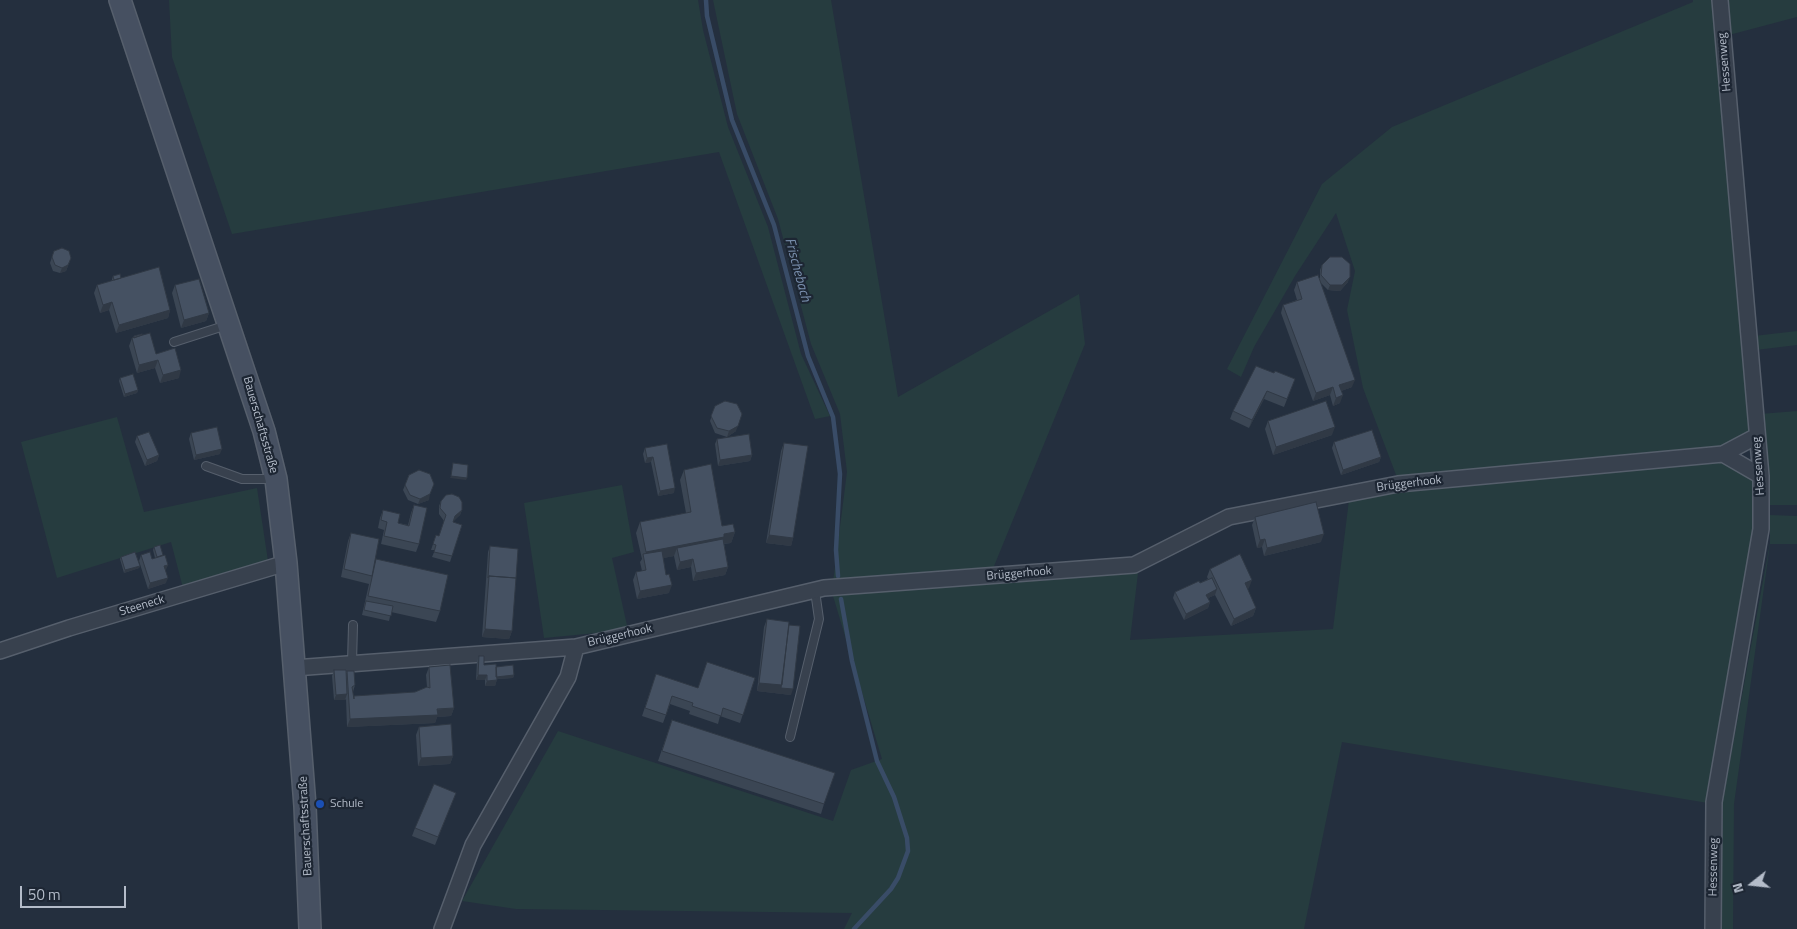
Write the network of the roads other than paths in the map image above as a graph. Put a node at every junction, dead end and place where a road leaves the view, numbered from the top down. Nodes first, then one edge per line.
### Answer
1 (120, 0) edge
2 (1720, 0) edge
3 (229, 325) junction
4 (174, 342) dead end
5 (1756, 436) junction
6 (1723, 454) junction
7 (206, 466) dead end
8 (1761, 476) junction
9 (276, 479) junction
10 (286, 563) junction
11 (815, 591) junction
12 (352, 625) dead end
13 (576, 647) junction
14 (0, 651) edge
15 (352, 663) junction
16 (294, 668) junction
17 (790, 736) dead end
18 (310, 929) edge
19 (442, 929) edge
20 (1713, 929) edge

1 - 3 street, Bauerschaftsstraße
2 - 5 street, Hessenweg
3 - 4 lane
3 - 9 street, Bauerschaftsstraße
5 - 6 street
5 - 8 street, Hessenweg
6 - 8 street
6 - 11 street, Brüggerhook
7 - 9 lane
8 - 20 street, Hessenweg
9 - 10 street, Bauerschaftsstraße
10 - 14 street, Steeneck
10 - 16 street, Bauerschaftsstraße
11 - 13 street, Brüggerhook
11 - 17 lane
12 - 15 lane
13 - 15 street
13 - 19 street, Brüggerhook
15 - 16 street
16 - 18 street, Bauerschaftsstraße

